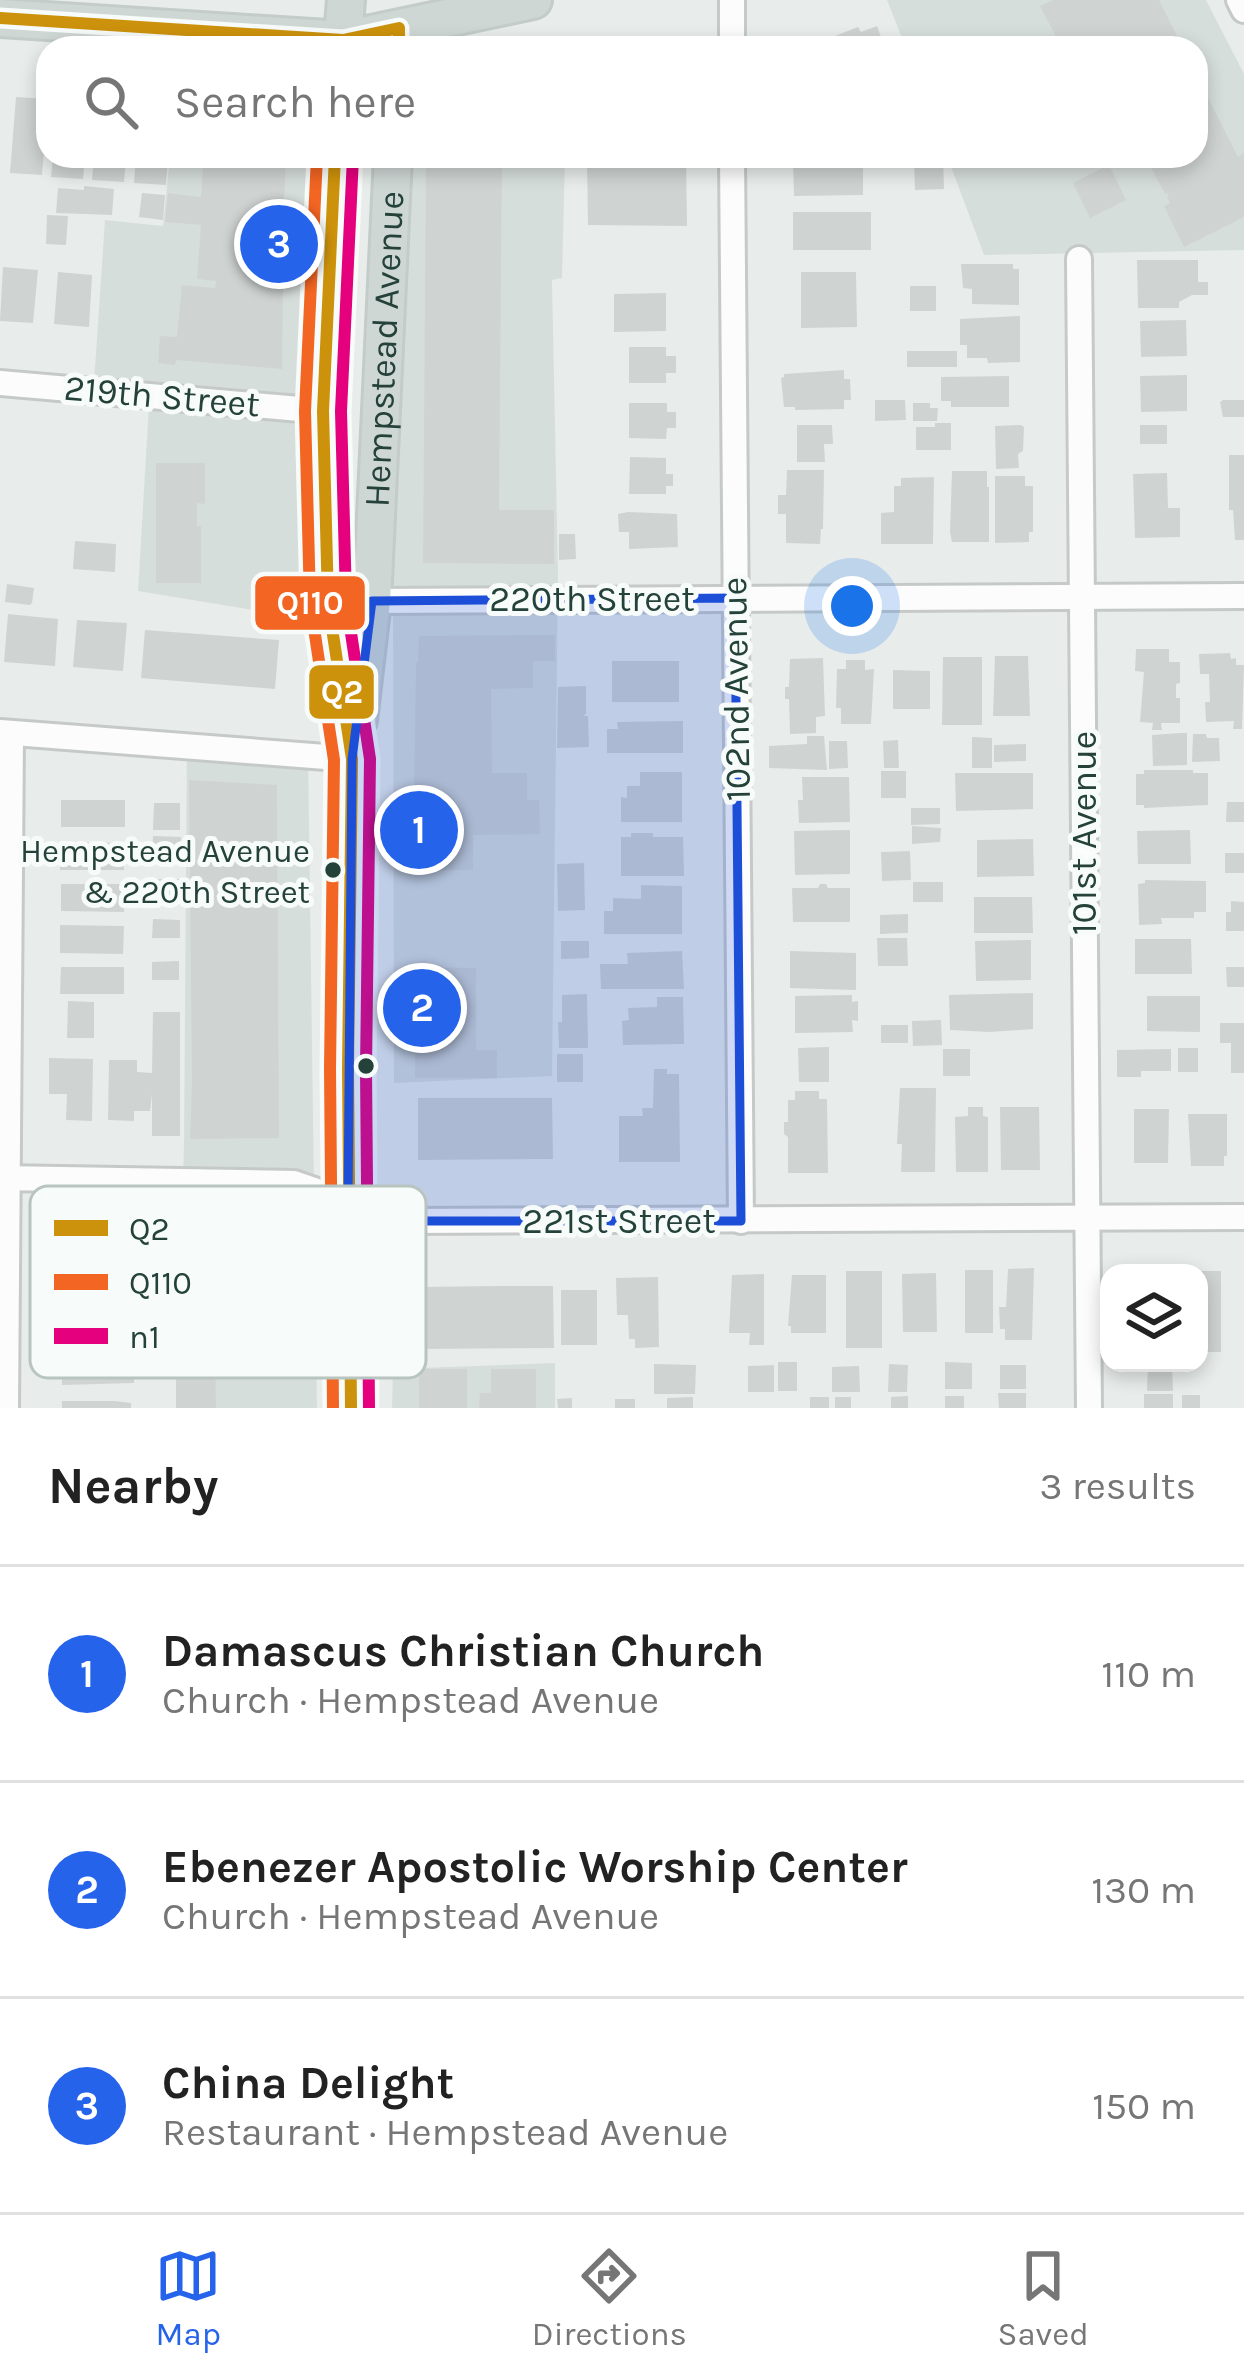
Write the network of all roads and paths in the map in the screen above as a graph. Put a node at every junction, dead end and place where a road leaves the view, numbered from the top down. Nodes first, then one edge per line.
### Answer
1 (346, 0) edge
2 (533, 0) edge
3 (732, 0) edge
4 (1239, 0) edge
5 (1244, 10) edge
6 (0, 18) edge
7 (400, 25) edge
8 (237, 36) edge
9 (344, 36) edge
10 (367, 36) edge
11 (732, 36) edge
12 (334, 168) edge
13 (392, 168) edge
14 (732, 168) edge
15 (1079, 259) dead end
16 (0, 383) edge
17 (323, 411) junction
18 (1082, 596) junction
19 (1244, 596) edge
20 (735, 598) junction
21 (372, 601) junction
22 (6, 732) edge
23 (352, 759) junction
24 (4, 1179) edge
25 (302, 1186) edge
26 (348, 1186) edge
27 (1244, 1217) edge
28 (1087, 1218) junction
29 (741, 1221) junction
30 (426, 1222) edge
31 (350, 1378) edge
32 (6, 1408) edge
33 (350, 1408) edge
34 (1089, 1408) edge

1 - 9 main road
2 - 7 main road
3 - 11 street
4 - 5 street
6 - 8 main road
7 - 10 main road
12 - 17 main road, Hempstead Avenue
13 - 21 main road, Hempstead Avenue
14 - 20 street, 102nd Avenue
15 - 18 street, 101st Avenue
16 - 17 street, 219th Street
17 - 23 main road, Hempstead Avenue
18 - 19 street, 220th Street
18 - 20 street, 220th Street
18 - 28 street, 101st Avenue
20 - 21 street, 220th Street
20 - 29 street, 102nd Avenue
21 - 23 main road, Hempstead Avenue
22 - 23 street
22 - 24 street
23 - 26 main road, Hempstead Avenue
24 - 25 street, 221st Street
24 - 32 street
27 - 28 street, 221st Street
28 - 29 street, 221st Street
28 - 34 street, 101st Avenue
29 - 30 street, 221st Street
31 - 33 main road, Hempstead Avenue

